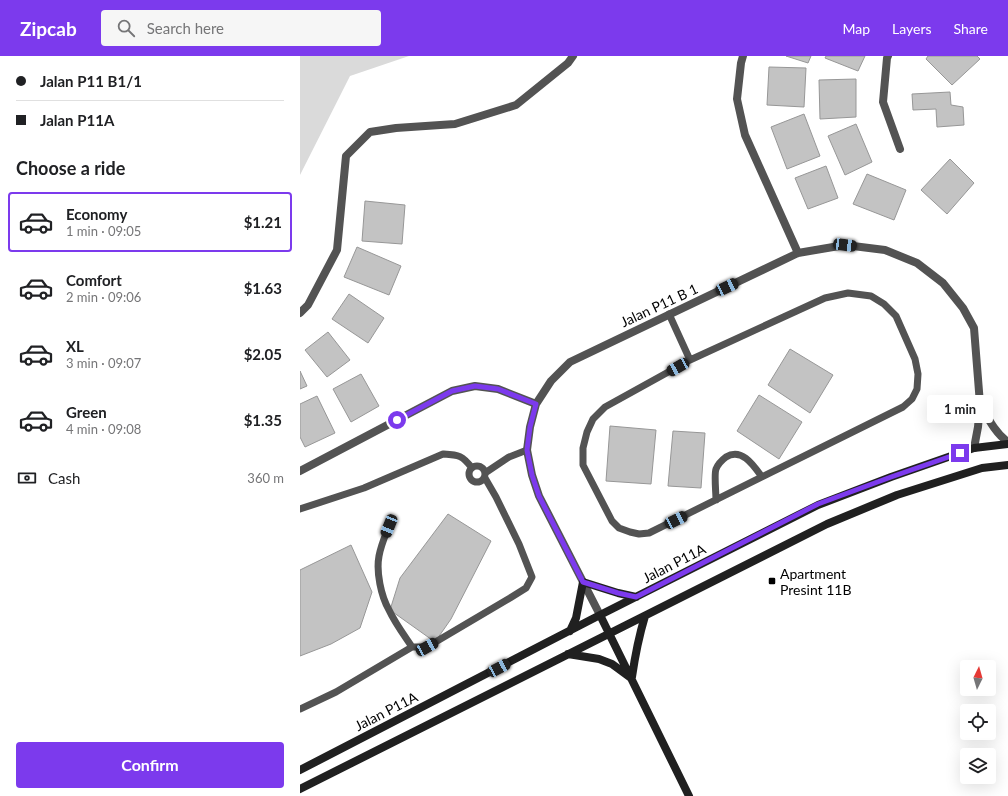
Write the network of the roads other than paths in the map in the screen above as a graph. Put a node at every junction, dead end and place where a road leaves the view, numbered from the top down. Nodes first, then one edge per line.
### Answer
1 (573, 56) edge
2 (743, 56) edge
3 (888, 56) edge
4 (900, 149) dead end
5 (798, 253) junction
6 (300, 313) edge
7 (669, 314) junction
8 (690, 360) junction
9 (536, 404) junction
10 (980, 404) junction
11 (1008, 443) edge
12 (974, 448) junction
13 (527, 450) junction
14 (1008, 465) edge
15 (472, 468) junction
16 (300, 471) edge
17 (485, 475) junction
18 (762, 477) junction
19 (716, 500) junction
20 (300, 509) edge
21 (389, 526) dead end
22 (583, 582) junction
23 (636, 597) junction
24 (600, 615) junction
25 (645, 616) junction
26 (570, 631) junction
27 (610, 633) junction
28 (412, 647) junction
29 (568, 654) junction
30 (632, 678) junction
31 (300, 709) edge
32 (300, 770) edge
33 (300, 789) edge
34 (689, 796) edge

1 - 6 street
2 - 5 street
3 - 4 street
5 - 7 street, Jalan P11 B 1
5 - 10 street, Jalan P11 B 1
7 - 8 lane
7 - 9 street, Jalan P11 B 1
8 - 18 lane
8 - 19 lane
9 - 13 street, Jalan P11 B 1
9 - 16 street
10 - 11 street, Jalan P11 B 1
10 - 12 street, Jalan P11 B 1
11 - 12 street, Jalan P11A
12 - 23 street, Jalan P11A
13 - 17 lane
13 - 22 street, Jalan P11 B 1
14 - 25 street
15 - 17 lane
15 - 17 lane
15 - 20 lane
17 - 28 lane
18 - 19 lane
18 - 19 lane
21 - 28 lane
22 - 23 street
22 - 24 street, Jalan P11 B 1
22 - 26 street
23 - 24 street, Jalan P11A
24 - 26 street, Jalan P11A
24 - 27 street
25 - 27 street
25 - 30 street
26 - 32 street, Jalan P11A
27 - 29 street
27 - 30 street
28 - 31 lane
29 - 30 street
29 - 33 street
30 - 34 street

